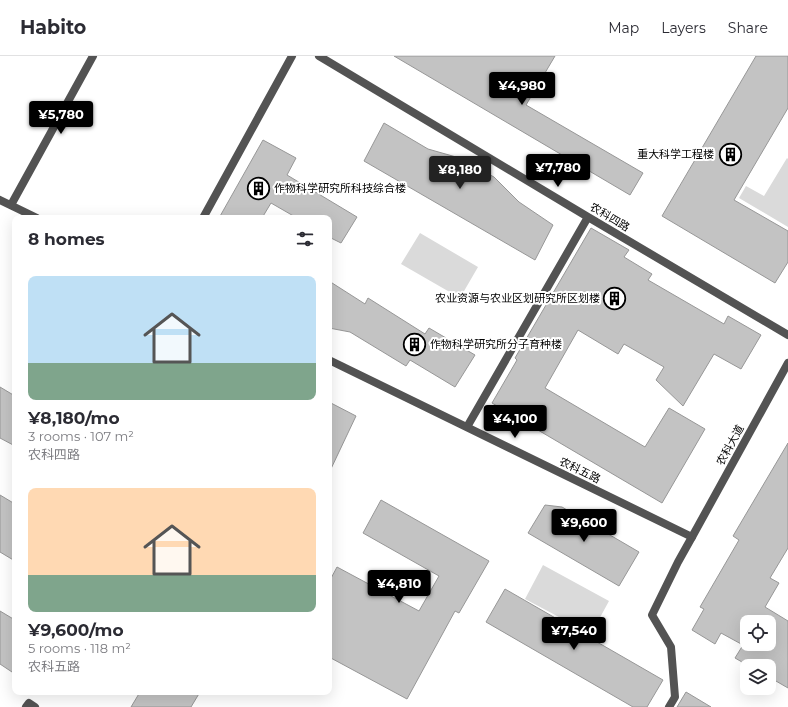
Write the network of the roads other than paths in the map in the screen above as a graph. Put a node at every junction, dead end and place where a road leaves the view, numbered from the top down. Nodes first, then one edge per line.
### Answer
1 (93, 56) edge
2 (292, 56) edge
3 (319, 56) edge
4 (0, 200) edge
5 (10, 205) junction
6 (31, 215) edge
7 (205, 215) edge
8 (588, 217) junction
9 (788, 335) edge
10 (332, 361) edge
11 (788, 364) edge
12 (466, 427) junction
13 (692, 536) junction
14 (26, 707) edge
15 (34, 707) edge
16 (669, 707) edge

1 - 5 street
2 - 7 street
3 - 8 street, 农科四路
4 - 5 street
5 - 6 street
8 - 9 street, 农科四路
8 - 12 street
10 - 12 street, 农科五路
11 - 13 street, 农科大道
12 - 13 street, 农科五路
13 - 16 street, 农科大道
14 - 15 street

